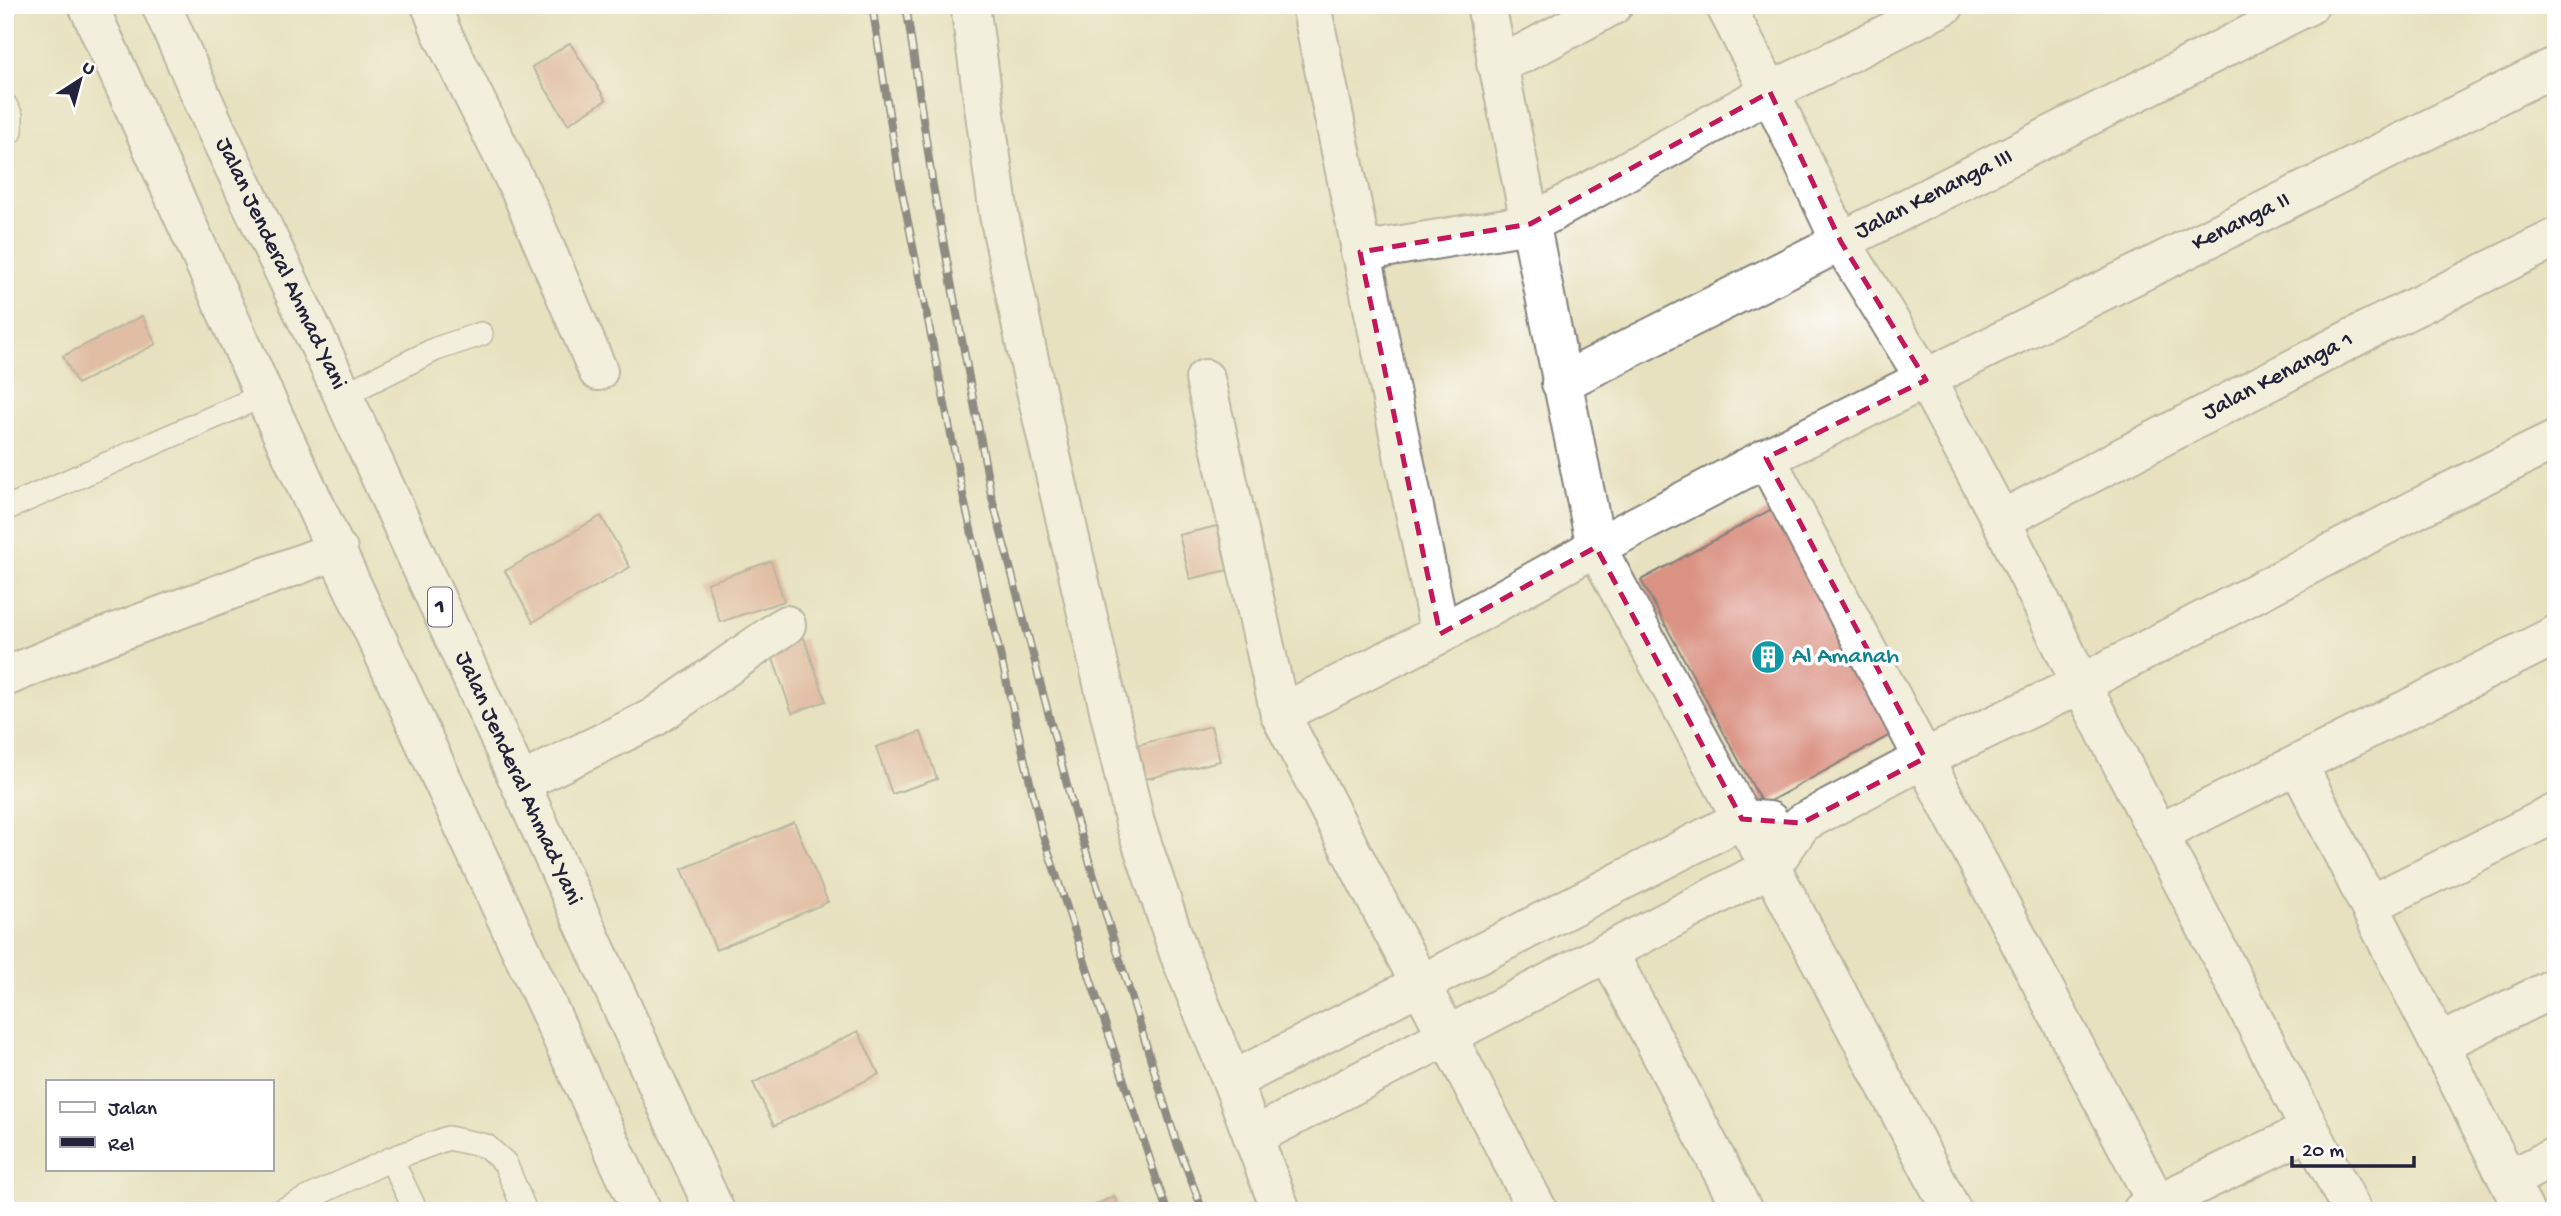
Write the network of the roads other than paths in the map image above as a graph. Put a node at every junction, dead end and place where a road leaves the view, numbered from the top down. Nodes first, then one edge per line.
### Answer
1 (88, 5) edge
2 (161, 5) edge
3 (431, 5) edge
4 (970, 5) edge
5 (1311, 5) edge
6 (1486, 5) edge
7 (1613, 5) edge
8 (1725, 5) edge
9 (1945, 5) edge
10 (2309, 5) edge
11 (1496, 63) junction
12 (2556, 66) edge
13 (1770, 92) junction
14 (5, 105) edge
15 (5, 136) edge
16 (1530, 224) junction
17 (2556, 238) edge
18 (1841, 242) junction
19 (1360, 252) junction
20 (481, 334) dead end
21 (598, 371) dead end
22 (1205, 379) dead end
23 (1926, 380) junction
24 (1561, 383) junction
25 (343, 394) junction
26 (264, 395) junction
27 (2556, 440) edge
28 (1766, 458) junction
29 (5, 509) edge
30 (2001, 520) junction
31 (1596, 547) junction
32 (338, 550) junction
33 (786, 625) dead end
34 (1440, 634) junction
35 (2556, 635) edge
36 (5, 677) edge
37 (2081, 684) junction
38 (1280, 714) junction
39 (1925, 758) junction
40 (2298, 765) junction
41 (520, 783) junction
42 (2556, 813) edge
43 (1742, 819) junction
44 (1802, 823) junction
45 (2160, 833) junction
46 (1771, 867) junction
47 (2369, 905) junction
48 (1608, 952) junction
49 (1421, 982) junction
50 (2556, 987) edge
51 (1447, 1035) junction
52 (2439, 1044) junction
53 (1232, 1081) junction
54 (2310, 1130) junction
55 (1253, 1136) junction
56 (2556, 1156) edge
57 (391, 1159) junction
58 (2516, 1195) edge
59 (2154, 1208) edge
60 (282, 1211) edge
61 (416, 1211) edge
62 (525, 1211) edge
63 (642, 1211) edge
64 (715, 1211) edge
65 (1281, 1211) edge
66 (1538, 1211) edge
67 (1743, 1211) edge
68 (1952, 1211) edge
69 (2351, 1211) edge

1 - 26 main road
2 - 25 main road, Jalan Jenderal Ahmad Yani / 1
3 - 21 main road
4 - 53 main road
5 - 19 main road
6 - 11 main road
7 - 11 main road
8 - 13 main road
9 - 13 main road
10 - 18 main road, Jalan Kenanga III
11 - 16 main road
12 - 23 main road, Kenanga II
13 - 16 main road
13 - 18 main road
14 - 15 lane
16 - 19 main road
16 - 24 main road
17 - 30 main road, Jalan Kenanga 1
18 - 23 main road
18 - 24 main road, Jalan Kenanga III
19 - 34 main road
20 - 25 lane
22 - 38 main road
23 - 28 main road, Kenanga II
23 - 30 main road
24 - 31 main road
25 - 41 main road, Jalan Jenderal Ahmad Yani / 1
26 - 29 lane
26 - 32 main road
27 - 37 main road
28 - 31 main road, Kenanga II
28 - 39 main road
30 - 37 main road
31 - 34 main road, Kenanga II
31 - 43 main road
32 - 36 main road
32 - 63 main road
33 - 41 main road
34 - 38 main road, Kenanga II
35 - 40 main road
37 - 39 main road
37 - 45 main road
38 - 49 main road
39 - 44 main road
39 - 59 main road
40 - 45 main road
40 - 47 main road
41 - 64 main road, Jalan Jenderal Ahmad Yani / 1
42 - 47 main road
43 - 44 main road
43 - 46 main road
43 - 49 main road
44 - 46 main road
45 - 54 main road
46 - 48 main road
46 - 68 main road
47 - 52 main road
48 - 51 main road
48 - 67 main road
49 - 51 main road
49 - 53 main road
50 - 52 main road
51 - 55 main road
51 - 66 main road
52 - 58 main road
53 - 55 main road
54 - 59 main road
54 - 69 main road
55 - 65 main road
56 - 58 main road
57 - 60 lane
57 - 61 lane
57 - 62 lane

